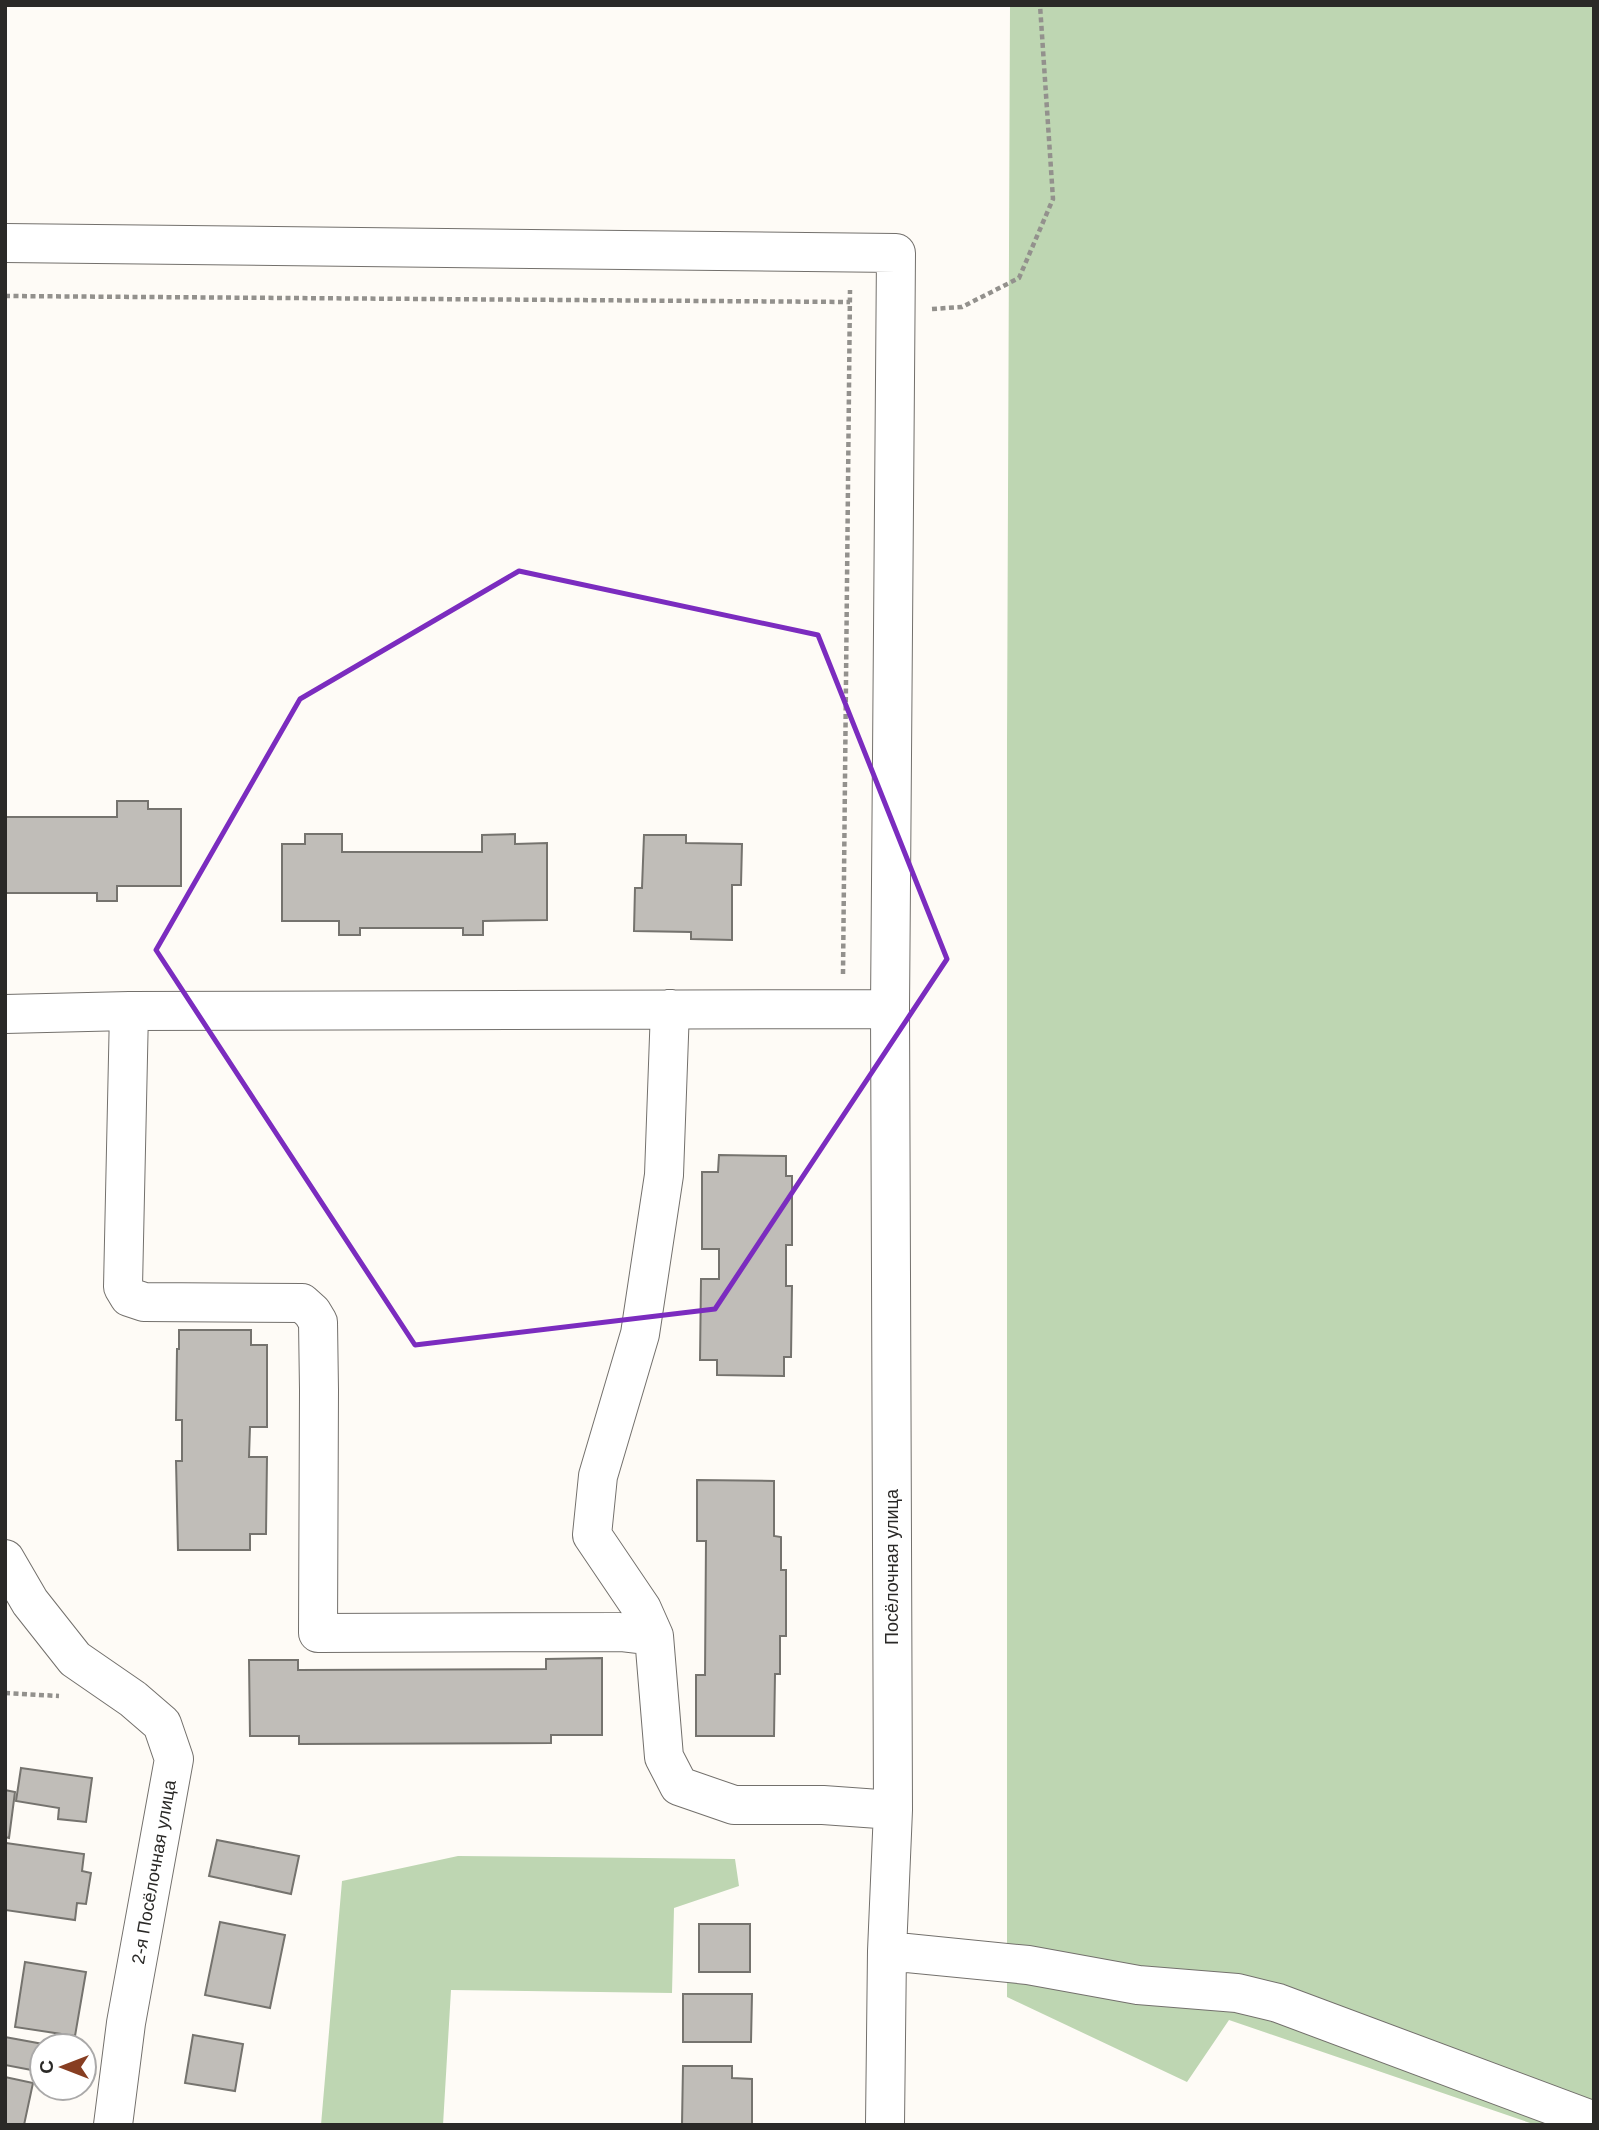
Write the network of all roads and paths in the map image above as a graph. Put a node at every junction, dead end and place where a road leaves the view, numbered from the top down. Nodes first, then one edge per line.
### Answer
1 (1040, 5) edge
2 (5, 243) edge
3 (850, 253) junction
4 (5, 296) edge
5 (850, 302) junction
6 (896, 312) junction
7 (670, 1009) junction
8 (890, 1009) junction
9 (843, 1010) junction
10 (129, 1011) junction
11 (5, 1014) edge
12 (5, 1559) edge
13 (654, 1636) junction
14 (893, 1810) junction
15 (887, 1951) junction
16 (1594, 2121) edge
17 (113, 2125) edge
18 (885, 2125) edge

1 - 6 path
2 - 3 street
3 - 5 path
3 - 6 street, Посёлочная улица
4 - 5 path
5 - 9 path
6 - 8 street, Посёлочная улица
7 - 9 street
7 - 10 street
7 - 13 street
8 - 9 street
8 - 14 street, Посёлочная улица
10 - 11 street
10 - 13 street
12 - 17 street, 2-я Посёлочная улица
13 - 14 street
14 - 15 street, Посёлочная улица
15 - 16 street
15 - 18 street, Посёлочная улица

